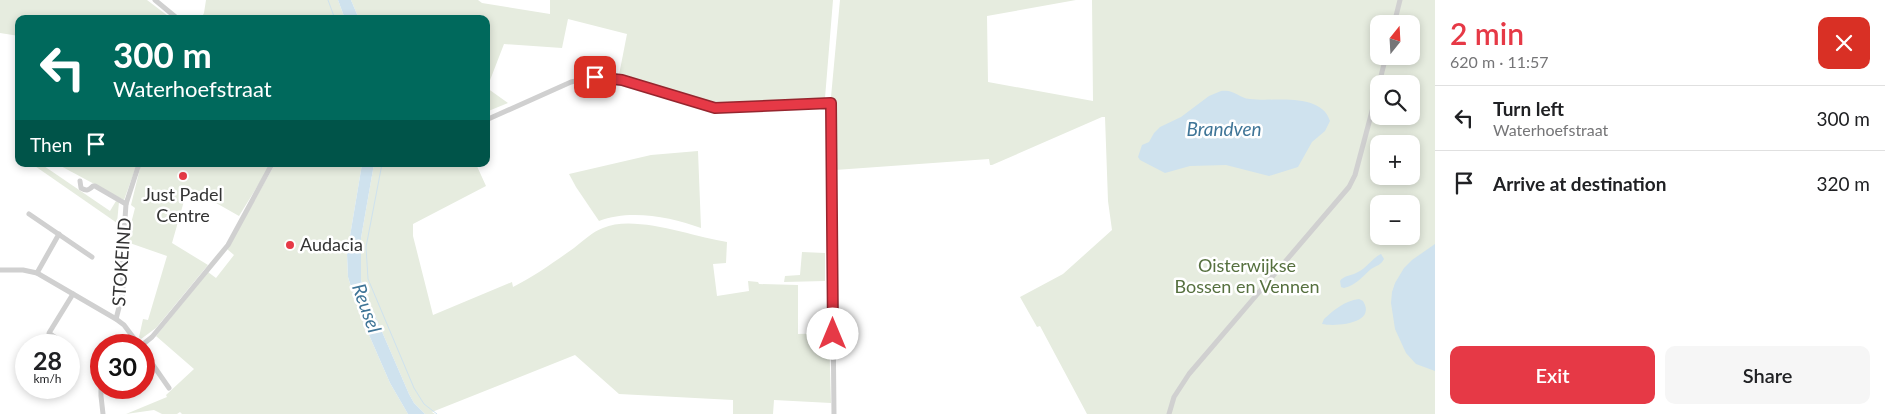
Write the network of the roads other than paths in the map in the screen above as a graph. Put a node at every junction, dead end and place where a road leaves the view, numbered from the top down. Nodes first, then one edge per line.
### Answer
1 (155, 0) edge
2 (1400, 0) edge
3 (173, 15) edge
4 (1396, 15) edge
5 (490, 118) edge
6 (1370, 118) edge
7 (138, 167) edge
8 (270, 167) edge
9 (80, 182) dead end
10 (126, 204) junction
11 (29, 214) dead end
12 (59, 234) junction
13 (92, 257) dead end
14 (0, 270) edge
15 (37, 274) junction
16 (73, 294) junction
17 (116, 319) junction
18 (50, 334) edge
19 (131, 334) edge
20 (154, 334) edge
21 (155, 368) edge
22 (169, 388) dead end
23 (100, 399) edge
24 (103, 414) edge
25 (834, 414) edge
26 (1169, 414) edge

1 - 3 street
2 - 4 street
5 - 25 street
6 - 26 street
7 - 10 street, STOKEIND
8 - 20 street
9 - 10 street, STOKEIND
10 - 17 street, STOKEIND
11 - 12 street
12 - 13 street
12 - 15 street
14 - 15 street
15 - 16 street
16 - 17 street
16 - 18 street
17 - 19 street
21 - 22 street
23 - 24 street

